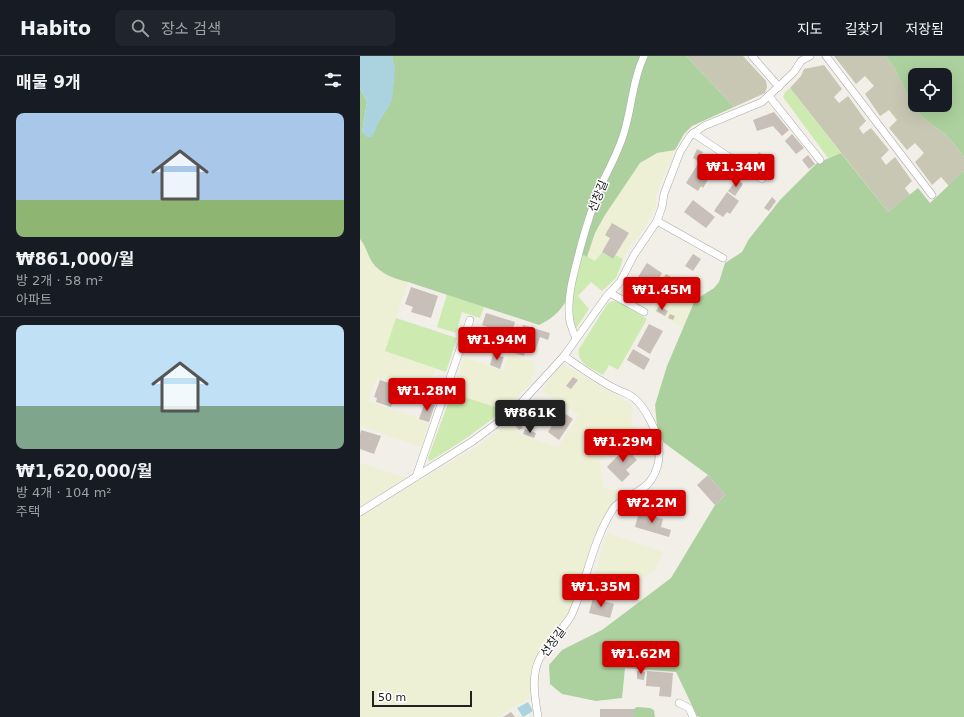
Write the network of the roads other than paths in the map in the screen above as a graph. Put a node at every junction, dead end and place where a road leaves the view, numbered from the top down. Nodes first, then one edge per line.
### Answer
1 (644, 56) edge
2 (752, 56) edge
3 (810, 56) edge
4 (826, 56) edge
5 (779, 87) junction
6 (769, 96) junction
7 (693, 133) junction
8 (820, 160) dead end
9 (762, 179) dead end
10 (932, 195) dead end
11 (657, 221) junction
12 (723, 258) dead end
13 (610, 293) junction
14 (644, 312) dead end
15 (470, 320) dead end
16 (576, 338) junction
17 (564, 356) junction
18 (416, 477) junction
19 (360, 512) edge
20 (679, 703) dead end
21 (538, 717) edge
22 (693, 717) edge

1 - 16 lane, 선창길
2 - 5 lane
3 - 5 lane
4 - 10 lane
5 - 6 lane
6 - 7 lane
6 - 8 lane
7 - 9 lane
7 - 11 lane
11 - 12 lane
11 - 13 lane
13 - 14 lane
13 - 16 lane
15 - 18 lane
16 - 17 lane
17 - 18 lane
17 - 21 lane, 선창길
18 - 19 lane
20 - 22 lane

